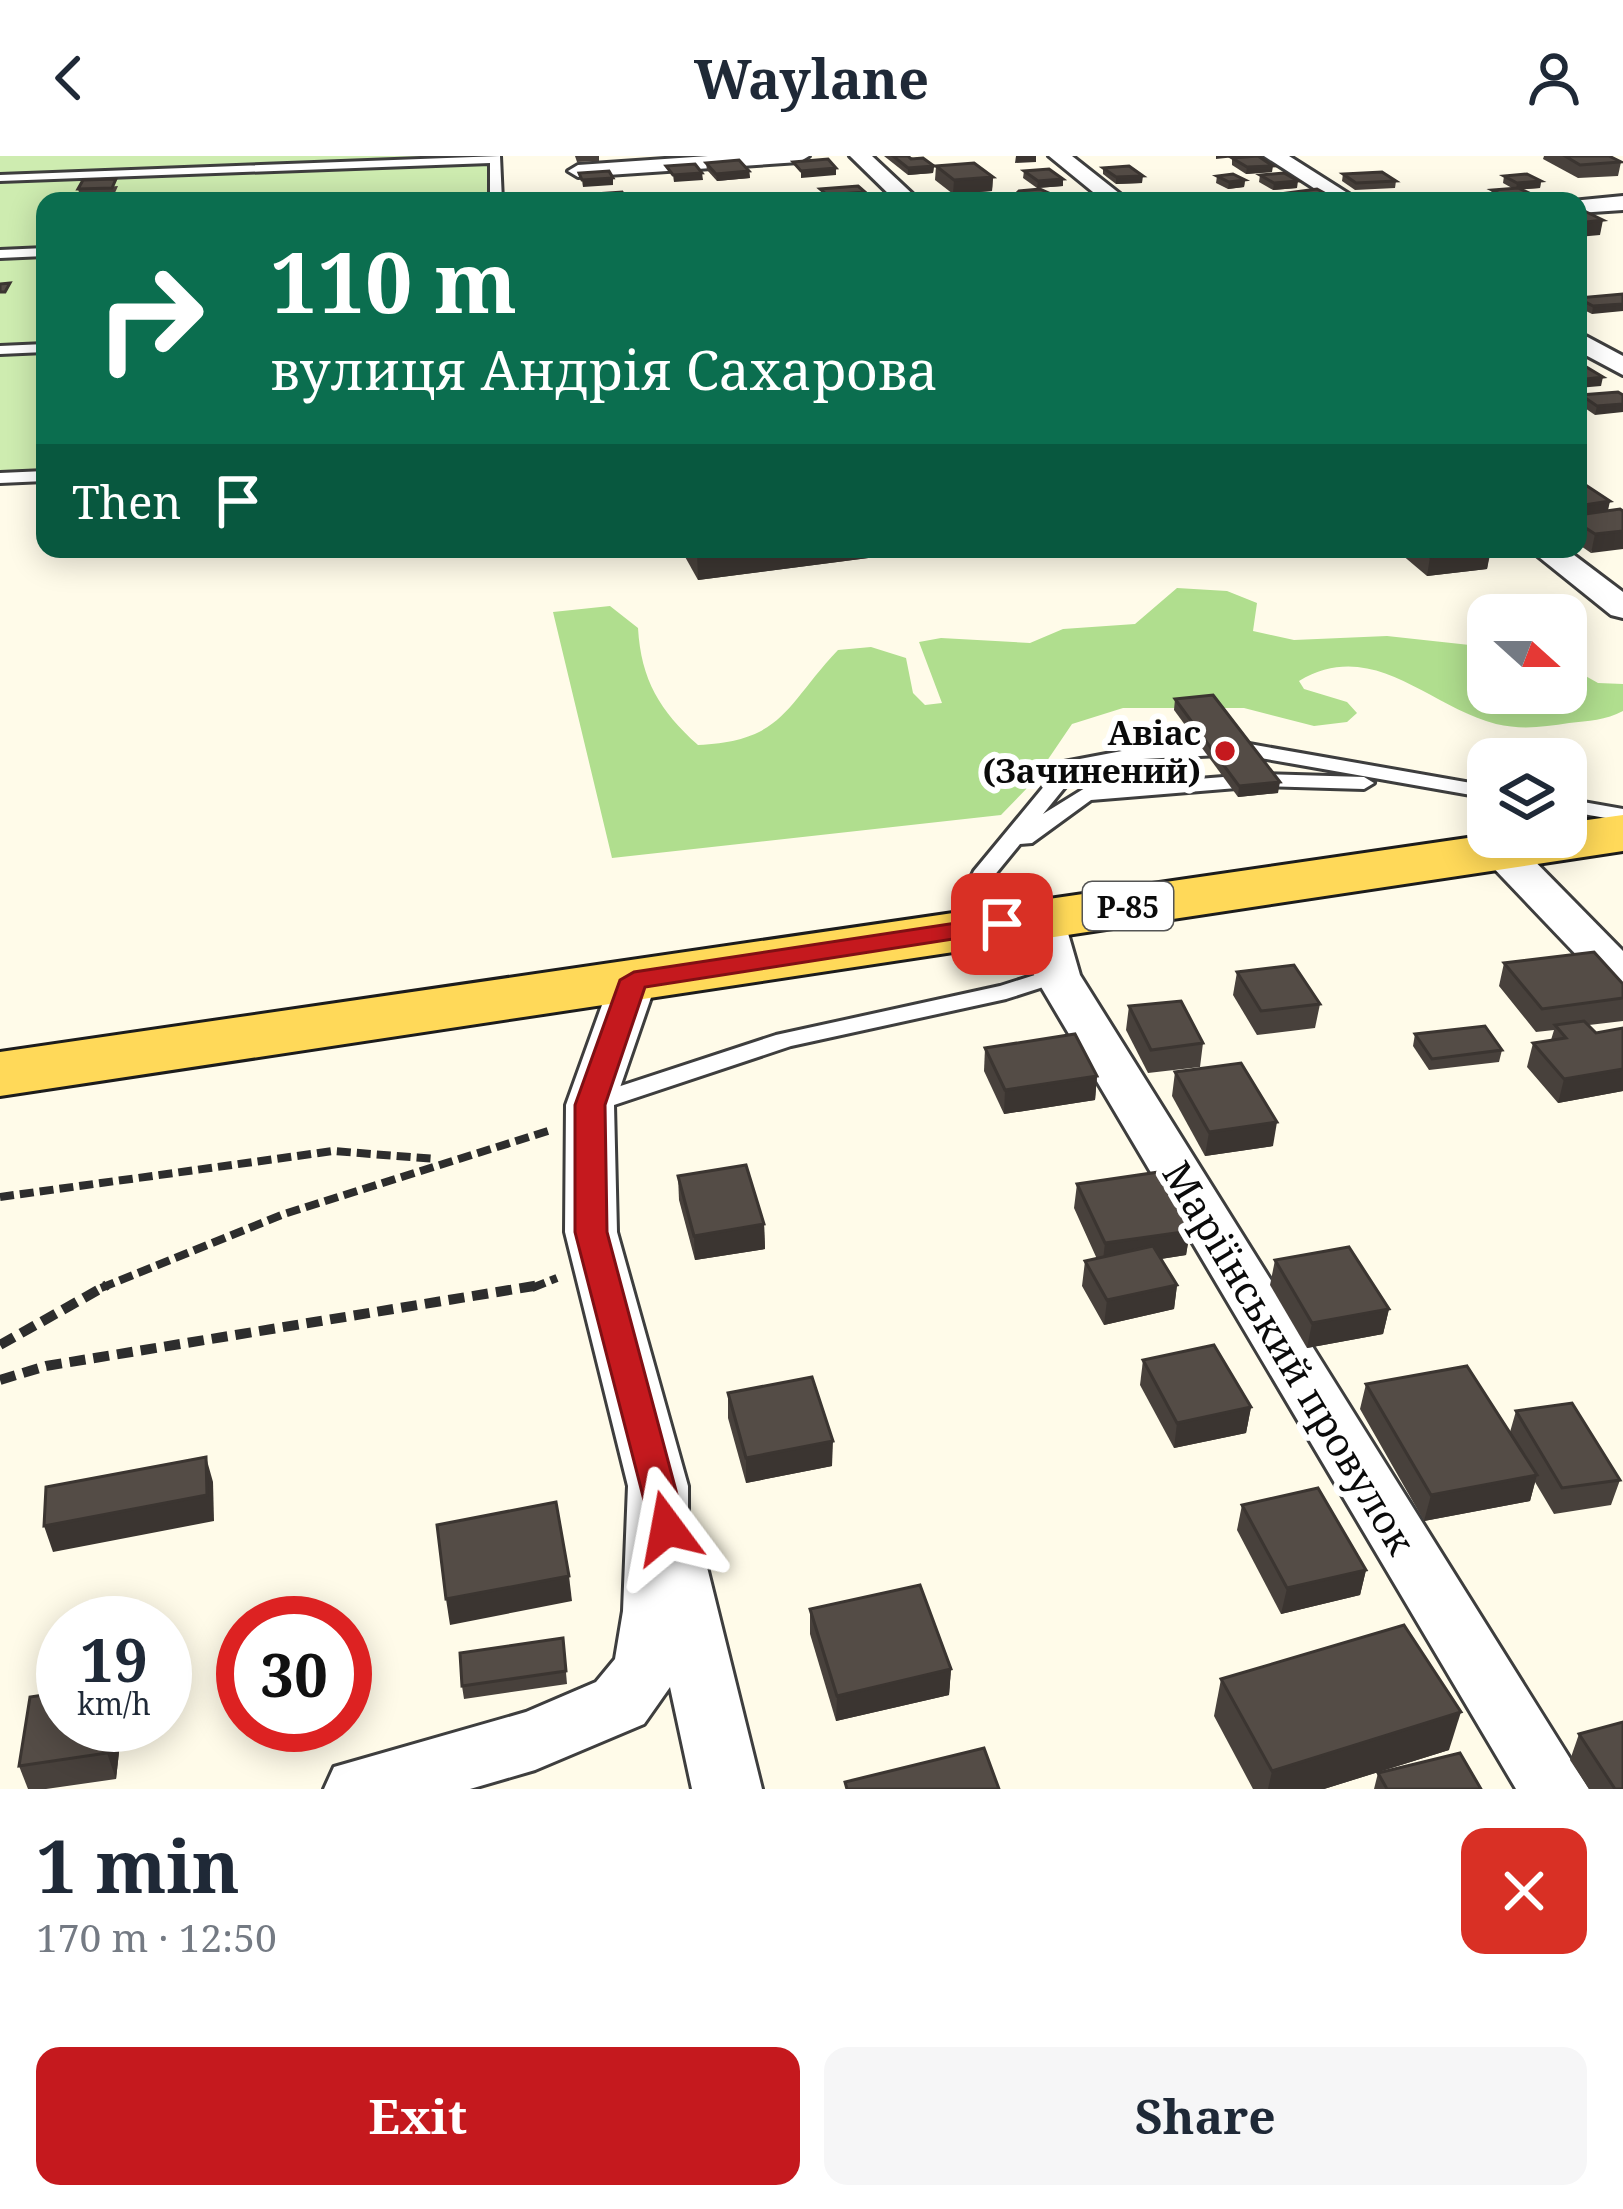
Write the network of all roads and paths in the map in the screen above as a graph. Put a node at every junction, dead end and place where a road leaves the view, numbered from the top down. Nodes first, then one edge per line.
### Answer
1 (799, 156) edge
2 (860, 156) edge
3 (1059, 156) edge
4 (1274, 156) edge
5 (495, 158) edge
6 (629, 169) edge
7 (578, 171) edge
8 (0, 178) edge
9 (496, 192) edge
10 (899, 192) edge
11 (1106, 192) edge
12 (1334, 192) edge
13 (1623, 202) edge
14 (1587, 205) edge
15 (36, 252) edge
16 (0, 254) edge
17 (1587, 345) edge
18 (36, 348) edge
19 (0, 350) edge
20 (1621, 366) edge
21 (36, 476) edge
22 (0, 478) edge
23 (1557, 558) edge
24 (1623, 608) edge
25 (1457, 786) junction
26 (1467, 795) edge
27 (1587, 809) edge
28 (1623, 815) edge
29 (1467, 829) edge
30 (1587, 830) edge
31 (1623, 833) edge
32 (1525, 858) edge
33 (970, 903) junction
34 (1051, 946) junction
35 (1623, 977) edge
36 (634, 980) junction
37 (0, 1074) edge
38 (590, 1113) junction
39 (443, 1159) junction
40 (0, 1197) edge
41 (591, 1232) junction
42 (0, 1345) edge
43 (0, 1380) edge
44 (658, 1486) junction
45 (359, 1789) edge
46 (727, 1789) edge
47 (1554, 1789) edge

1 - 6 street
2 - 10 street
3 - 11 street
4 - 12 street
5 - 8 lane
5 - 9 lane
6 - 7 street
13 - 14 street
15 - 16 lane
17 - 20 street
18 - 19 lane
21 - 22 lane
23 - 24 street
25 - 26 lane
25 - 33 lane
25 - 33 lane
27 - 28 lane
29 - 34 main road, Р-85
30 - 31 main road, Р-85
32 - 35 street
33 - 34 main road, Р-85
33 - 36 main road, Р-85
34 - 38 lane
34 - 47 street, Маріїнський провулок
36 - 37 main road, Р-85
36 - 38 street
38 - 39 path
38 - 41 street
39 - 40 path
39 - 42 path
41 - 43 path
41 - 44 street
44 - 45 street
44 - 46 street

